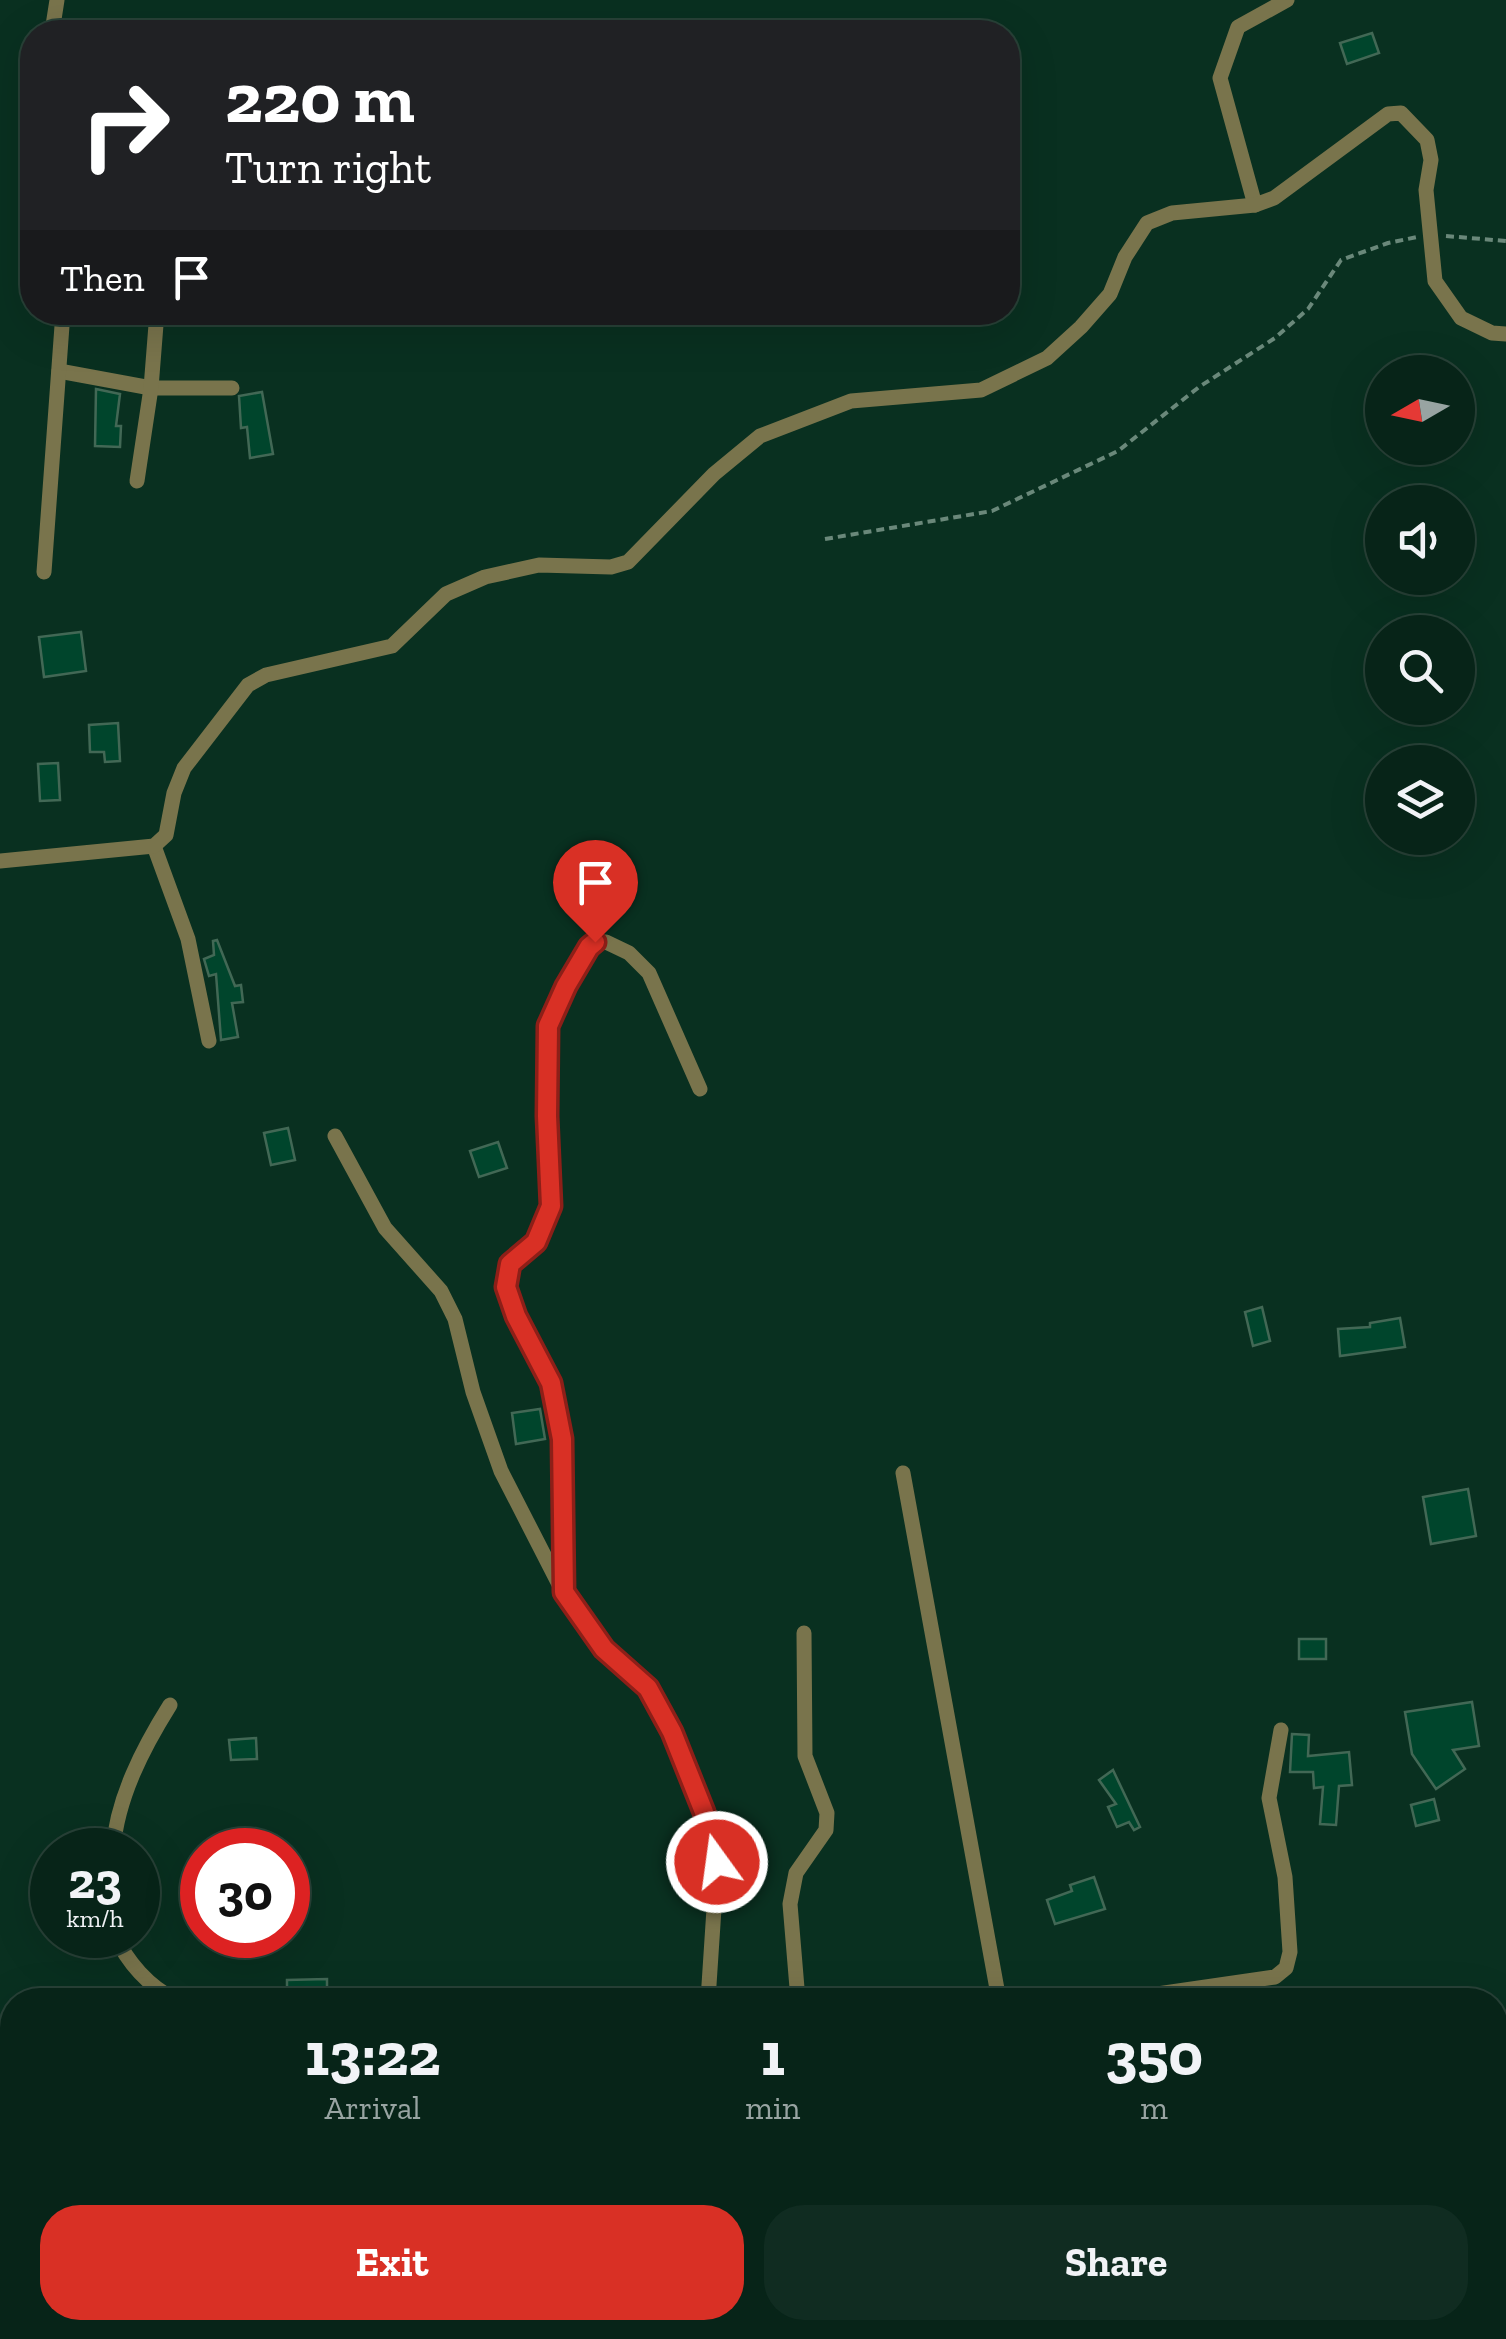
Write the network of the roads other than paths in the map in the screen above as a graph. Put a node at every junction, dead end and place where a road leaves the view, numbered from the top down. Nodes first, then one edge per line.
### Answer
1 (1287, 0) edge
2 (1255, 205) junction
3 (62, 325) edge
4 (156, 325) edge
5 (1506, 334) edge
6 (59, 370) junction
7 (151, 388) junction
8 (232, 388) dead end
9 (136, 481) dead end
10 (44, 572) dead end
11 (154, 846) junction
12 (0, 861) edge
13 (209, 1041) dead end
14 (700, 1090) dead end
15 (335, 1136) dead end
16 (903, 1473) dead end
17 (564, 1592) junction
18 (804, 1633) dead end
19 (170, 1705) dead end
20 (1281, 1730) dead end
21 (115, 1828) edge
22 (131, 1958) edge
23 (155, 1988) edge
24 (709, 1988) edge
25 (797, 1988) edge
26 (997, 1988) edge
27 (1196, 1988) edge

1 - 2 street
2 - 5 street
2 - 11 street
3 - 6 street
4 - 7 street
6 - 7 street
6 - 10 street
7 - 8 street
7 - 9 street
11 - 12 street
11 - 13 street
14 - 17 street
15 - 17 street
16 - 26 street
17 - 24 street
18 - 25 street
19 - 21 street
20 - 27 street
22 - 23 street

